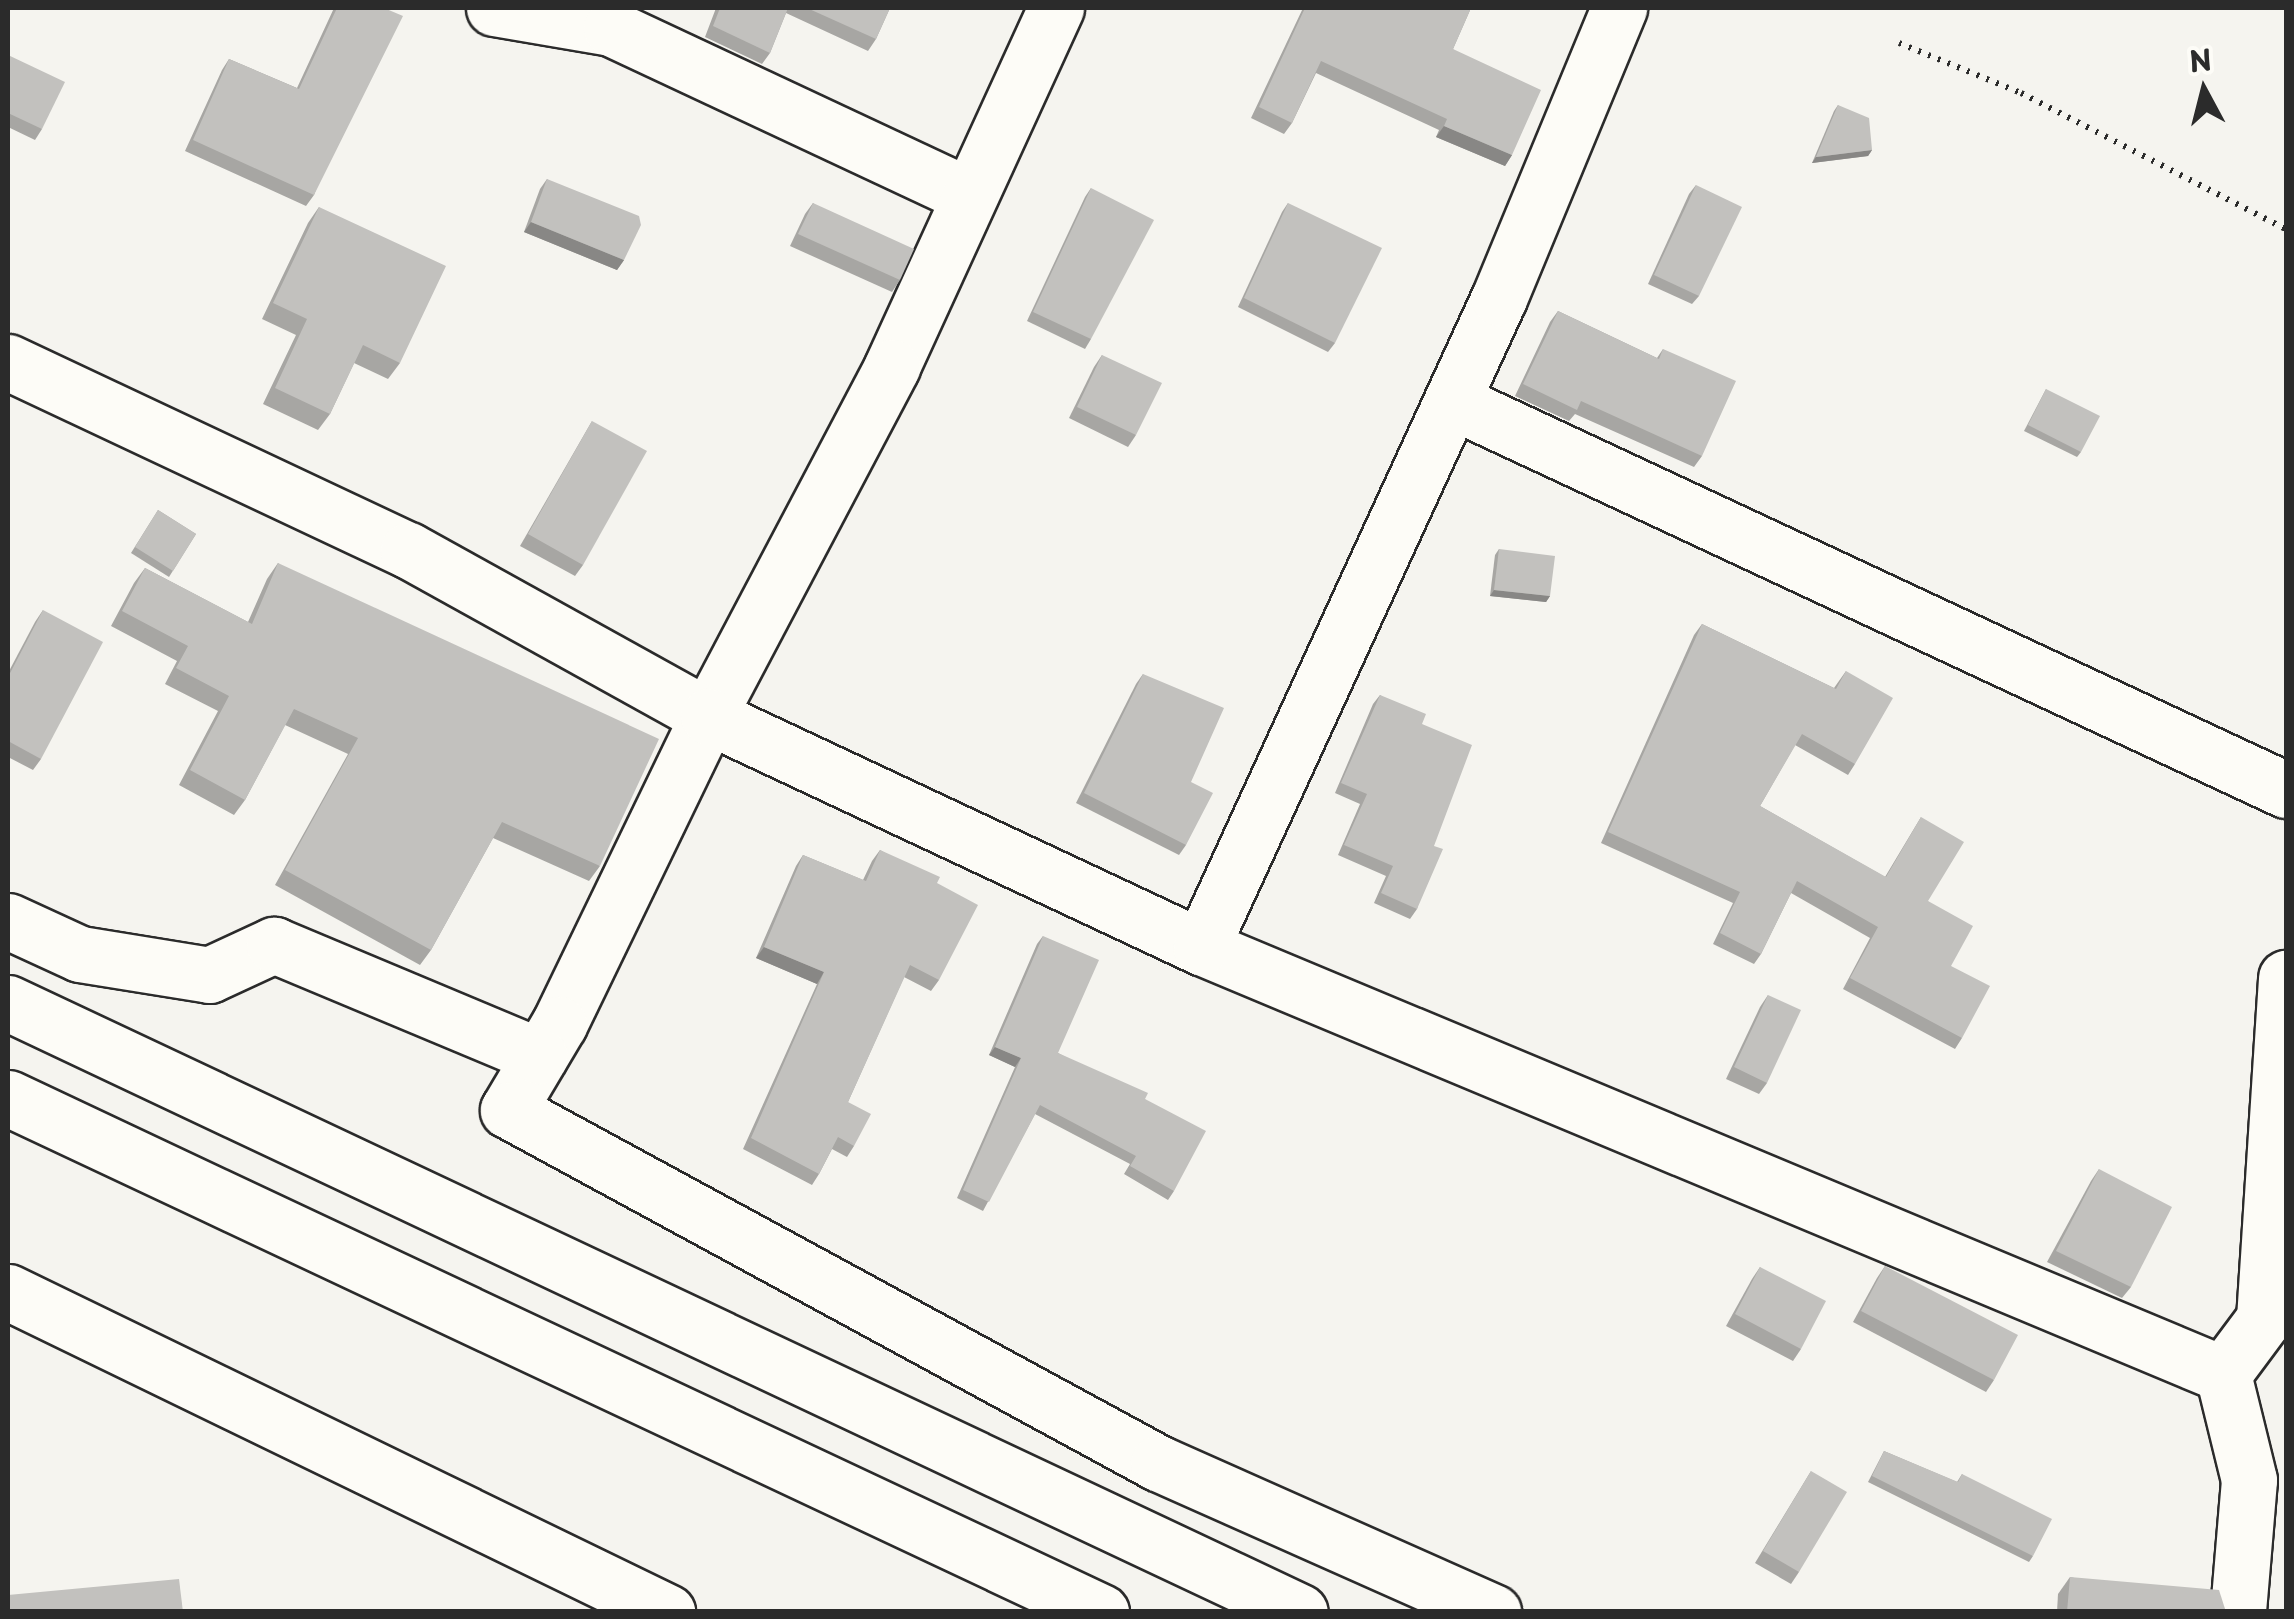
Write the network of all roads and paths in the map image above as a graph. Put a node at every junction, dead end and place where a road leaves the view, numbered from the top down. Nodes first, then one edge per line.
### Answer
1 (1056, 8) edge
2 (1619, 8) edge
3 (506, 10) edge
4 (1899, 44) dead end
5 (966, 194) junction
6 (2286, 229) edge
7 (8, 362) edge
8 (1452, 401) junction
9 (708, 716) junction
10 (2286, 790) edge
11 (8, 922) edge
12 (1201, 948) junction
13 (2286, 978) edge
14 (8, 1004) edge
15 (540, 1056) junction
16 (2284, 1059) edge
17 (8, 1098) edge
18 (8, 1292) edge
19 (2223, 1374) junction
20 (668, 1612) edge
21 (1101, 1612) edge
22 (1300, 1612) edge
23 (1493, 1612) edge
24 (2238, 1612) edge

1 - 5 street
2 - 8 street
3 - 5 street
4 - 6 path
5 - 9 street
7 - 9 street
8 - 10 street
8 - 12 street
9 - 12 street
9 - 15 street
11 - 15 street
12 - 19 street
13 - 16 street
14 - 22 street
15 - 23 street
16 - 19 street
17 - 21 street
18 - 20 street
19 - 24 street

